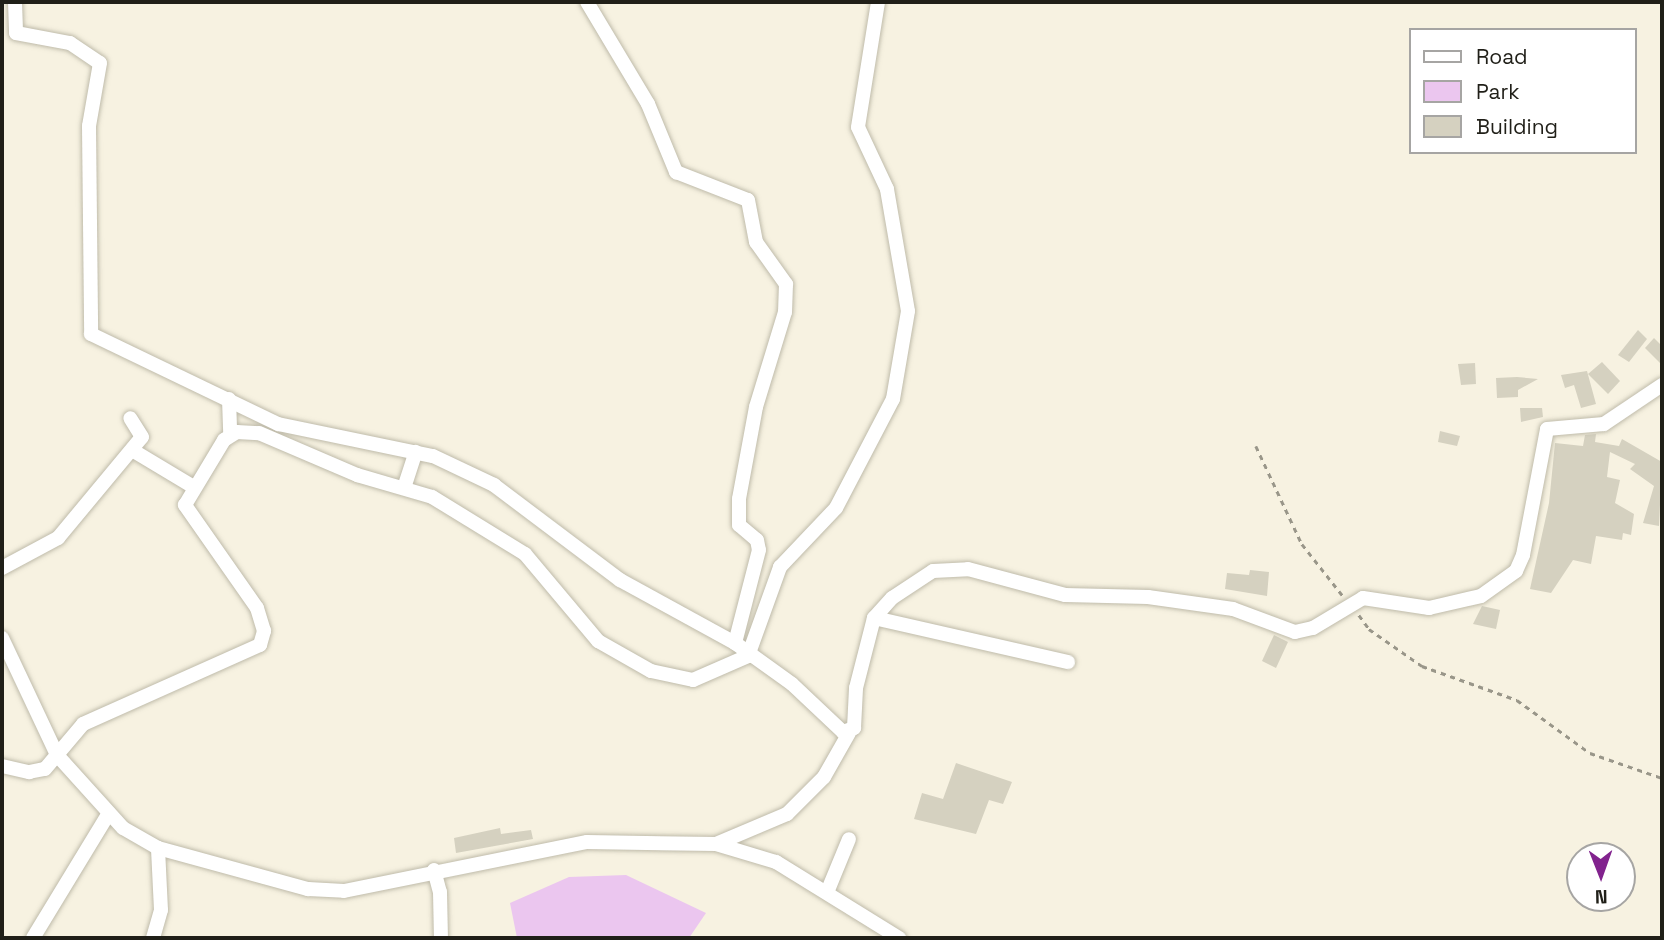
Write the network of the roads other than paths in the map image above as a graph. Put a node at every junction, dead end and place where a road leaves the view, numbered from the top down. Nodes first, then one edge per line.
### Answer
1 (15, 2) edge
2 (587, 2) edge
3 (878, 2) edge
4 (1662, 386) edge
5 (229, 399) junction
6 (130, 418) dead end
7 (230, 435) junction
8 (132, 450) junction
9 (416, 452) junction
10 (192, 486) junction
11 (404, 488) junction
12 (2, 568) edge
13 (874, 618) junction
14 (2, 638) edge
15 (735, 643) junction
16 (748, 656) junction
17 (1068, 663) dead end
18 (849, 733) junction
19 (57, 755) junction
20 (2, 766) edge
21 (109, 813) junction
22 (849, 839) dead end
23 (716, 844) junction
24 (158, 848) junction
25 (434, 870) junction
26 (828, 890) junction
27 (33, 938) edge
28 (153, 938) edge
29 (441, 938) edge
30 (899, 938) edge

1 - 5 street
2 - 15 street
3 - 16 street
4 - 13 street
5 - 7 street
5 - 9 street
6 - 8 street
7 - 10 street
7 - 11 street
8 - 10 street
8 - 12 street
9 - 11 street
9 - 15 street
10 - 19 street
11 - 16 street
13 - 17 street
13 - 18 street
14 - 19 street
15 - 16 street
16 - 18 street
18 - 23 street
19 - 20 street
19 - 21 street
21 - 24 street
21 - 27 street
22 - 26 street
23 - 25 street
23 - 26 street
24 - 25 street
24 - 28 street
25 - 29 street
26 - 30 street

